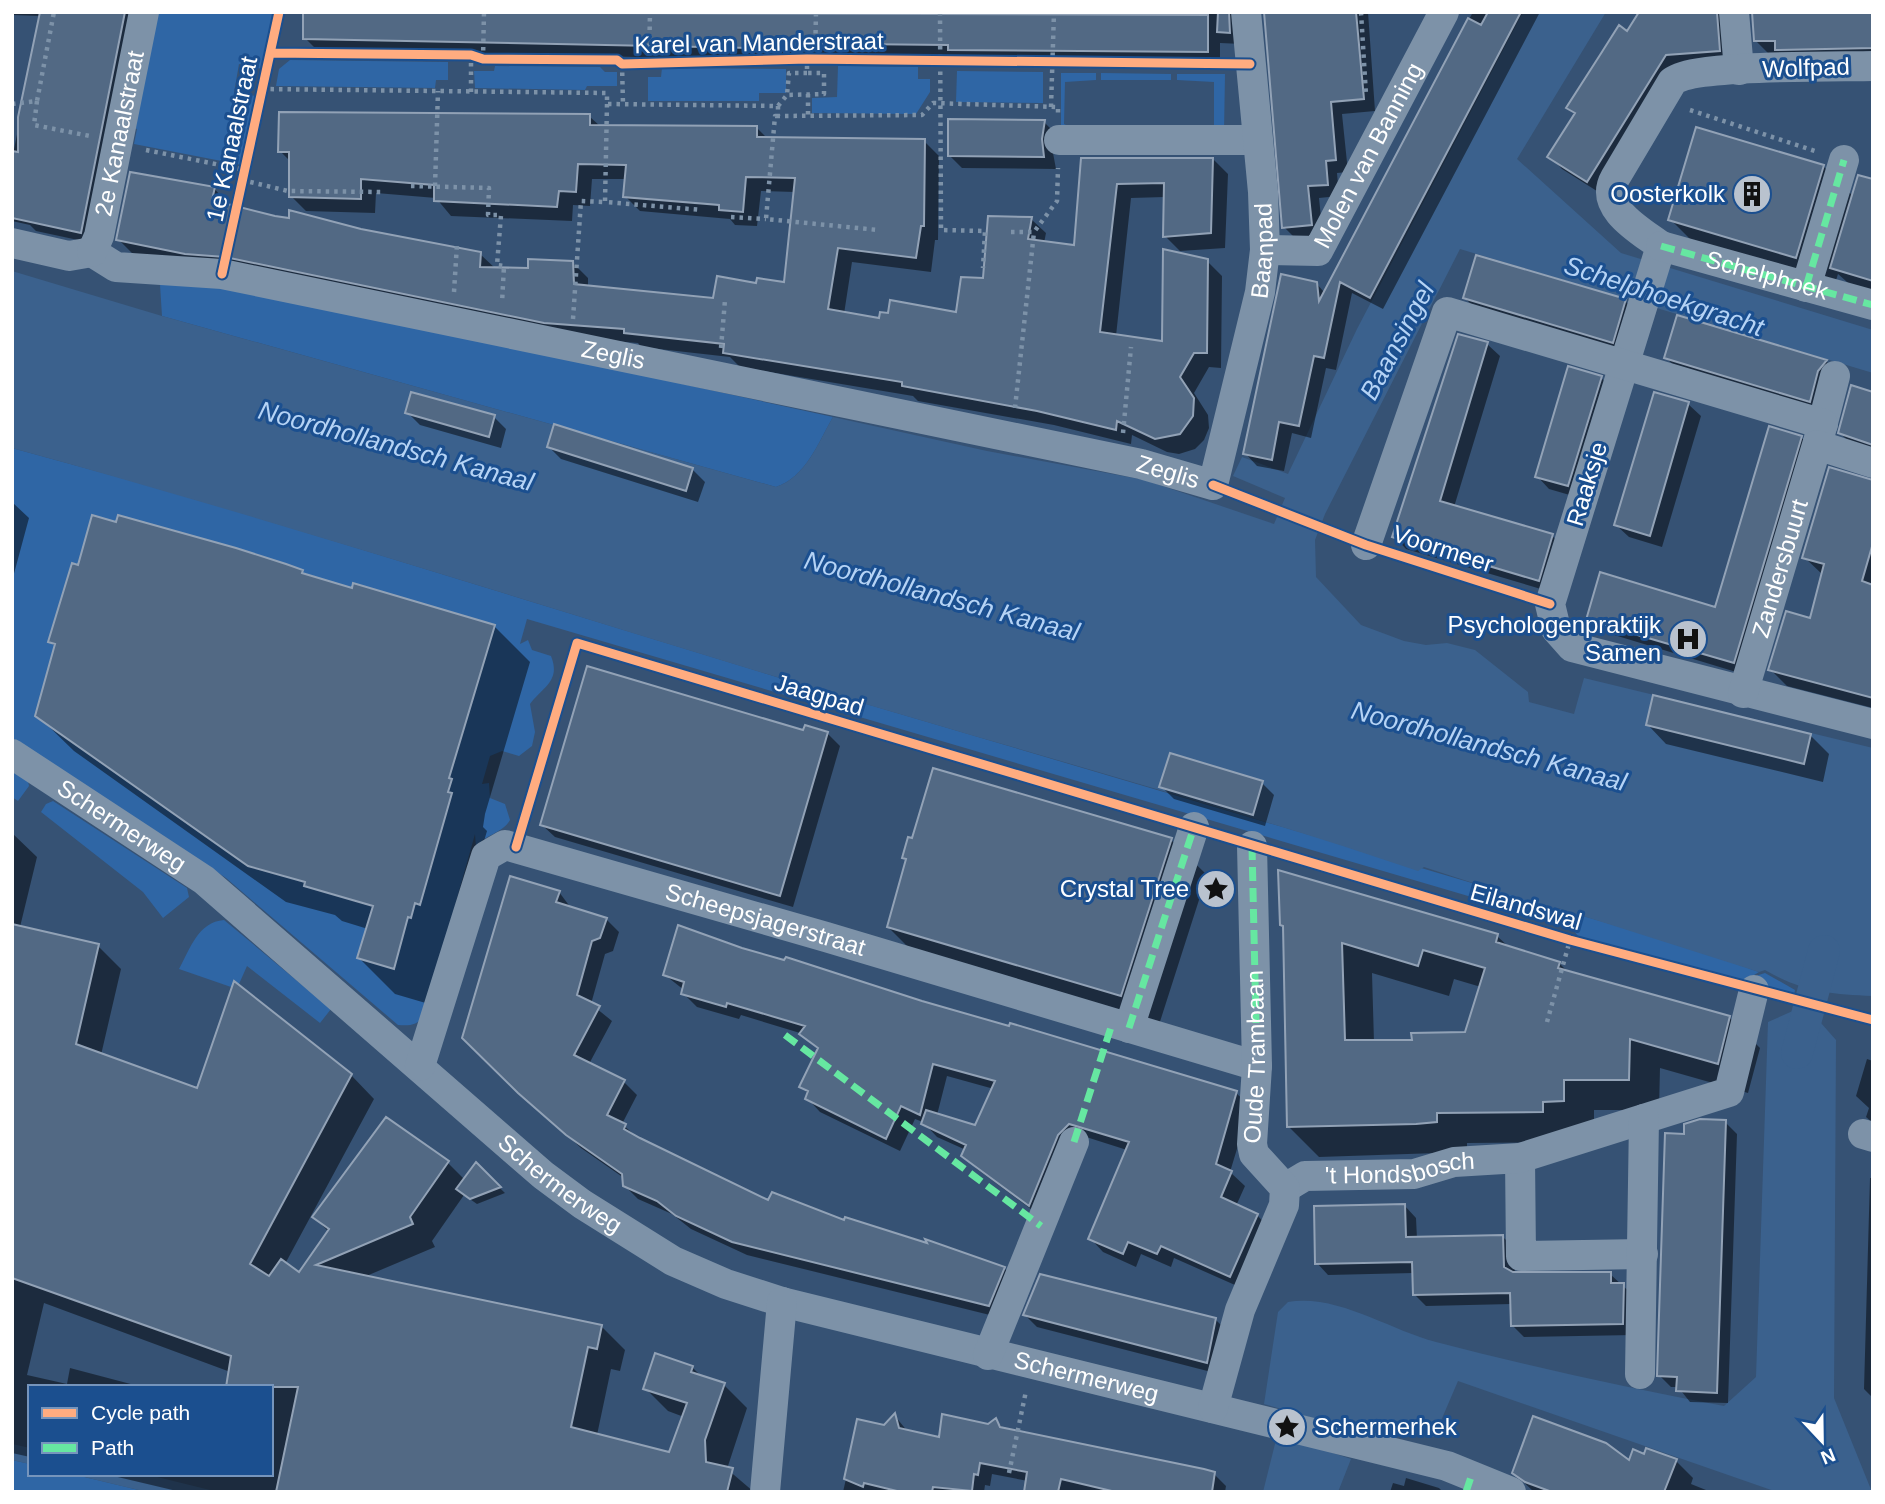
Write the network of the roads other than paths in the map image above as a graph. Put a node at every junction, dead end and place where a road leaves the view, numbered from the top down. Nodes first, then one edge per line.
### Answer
1 (144, 12) edge
2 (1246, 12) edge
3 (1444, 12) edge
4 (1734, 12) edge
5 (1873, 66) edge
6 (1739, 70) junction
7 (1059, 140) road end
8 (1257, 140) junction
9 (1844, 160) road end
10 (12, 243) edge
11 (1265, 250) junction
12 (92, 252) junction
13 (1658, 253) junction
14 (1806, 287) junction
15 (1873, 305) edge
16 (1625, 364) junction
17 (1835, 376) dead end
18 (1820, 435) junction
19 (1873, 463) edge
20 (1213, 485) joint
21 (1366, 545) dead end
22 (1743, 693) junction
23 (1873, 724) edge
24 (12, 754) edge
25 (1194, 827) dead end
26 (1252, 846) dead end
27 (1754, 990) dead end
28 (1129, 1028) junction
29 (420, 1066) junction
30 (1257, 1066) junction
31 (1644, 1119) junction
32 (1074, 1142) dead end
33 (1520, 1158) junction
34 (1284, 1188) junction
35 (1643, 1254) junction
36 (782, 1302) junction
37 (988, 1355) junction
38 (1640, 1374) dead end
39 (1213, 1409) junction
40 (1469, 1484) edge
41 (765, 1492) edge
42 (1511, 1492) edge

1 - 12 street, 2e Kanaalstraat
2 - 8 street, Baanpad
3 - 11 street, Molen van Banning
4 - 6 street, Wolfpad
5 - 6 street, Wolfpad
6 - 13 street, Wolfpad
7 - 8 street
8 - 11 street, Baanpad
9 - 14 street
10 - 12 street, Zeglis
11 - 20 street, Baanpad
12 - 20 street, Zeglis
13 - 14 street, Schelphoek
13 - 16 street, Raaksje
14 - 15 street, Schelphoek
16 - 18 street
16 - 21 street, Voormeer
16 - 22 street, Raaksje
17 - 18 street, Zandersbuurt
18 - 19 street
18 - 22 street, Zandersbuurt
22 - 23 street
24 - 29 street, Schermerweg
25 - 28 street
26 - 30 street, Oude Trambaan
27 - 31 street
28 - 29 street, Scheepsjagerstraat
28 - 30 street, Scheepsjagerstraat
29 - 36 street, Schermerweg
30 - 34 street, Oude Trambaan
31 - 33 street, 't Hondsbosch
31 - 35 street
32 - 37 street
33 - 34 street, 't Hondsbosch
33 - 35 street
34 - 39 street
35 - 38 street
36 - 37 street, Schermerweg
36 - 41 street
37 - 39 street, Schermerweg
39 - 40 street, Schermerweg
40 - 42 street, Schermerweg

